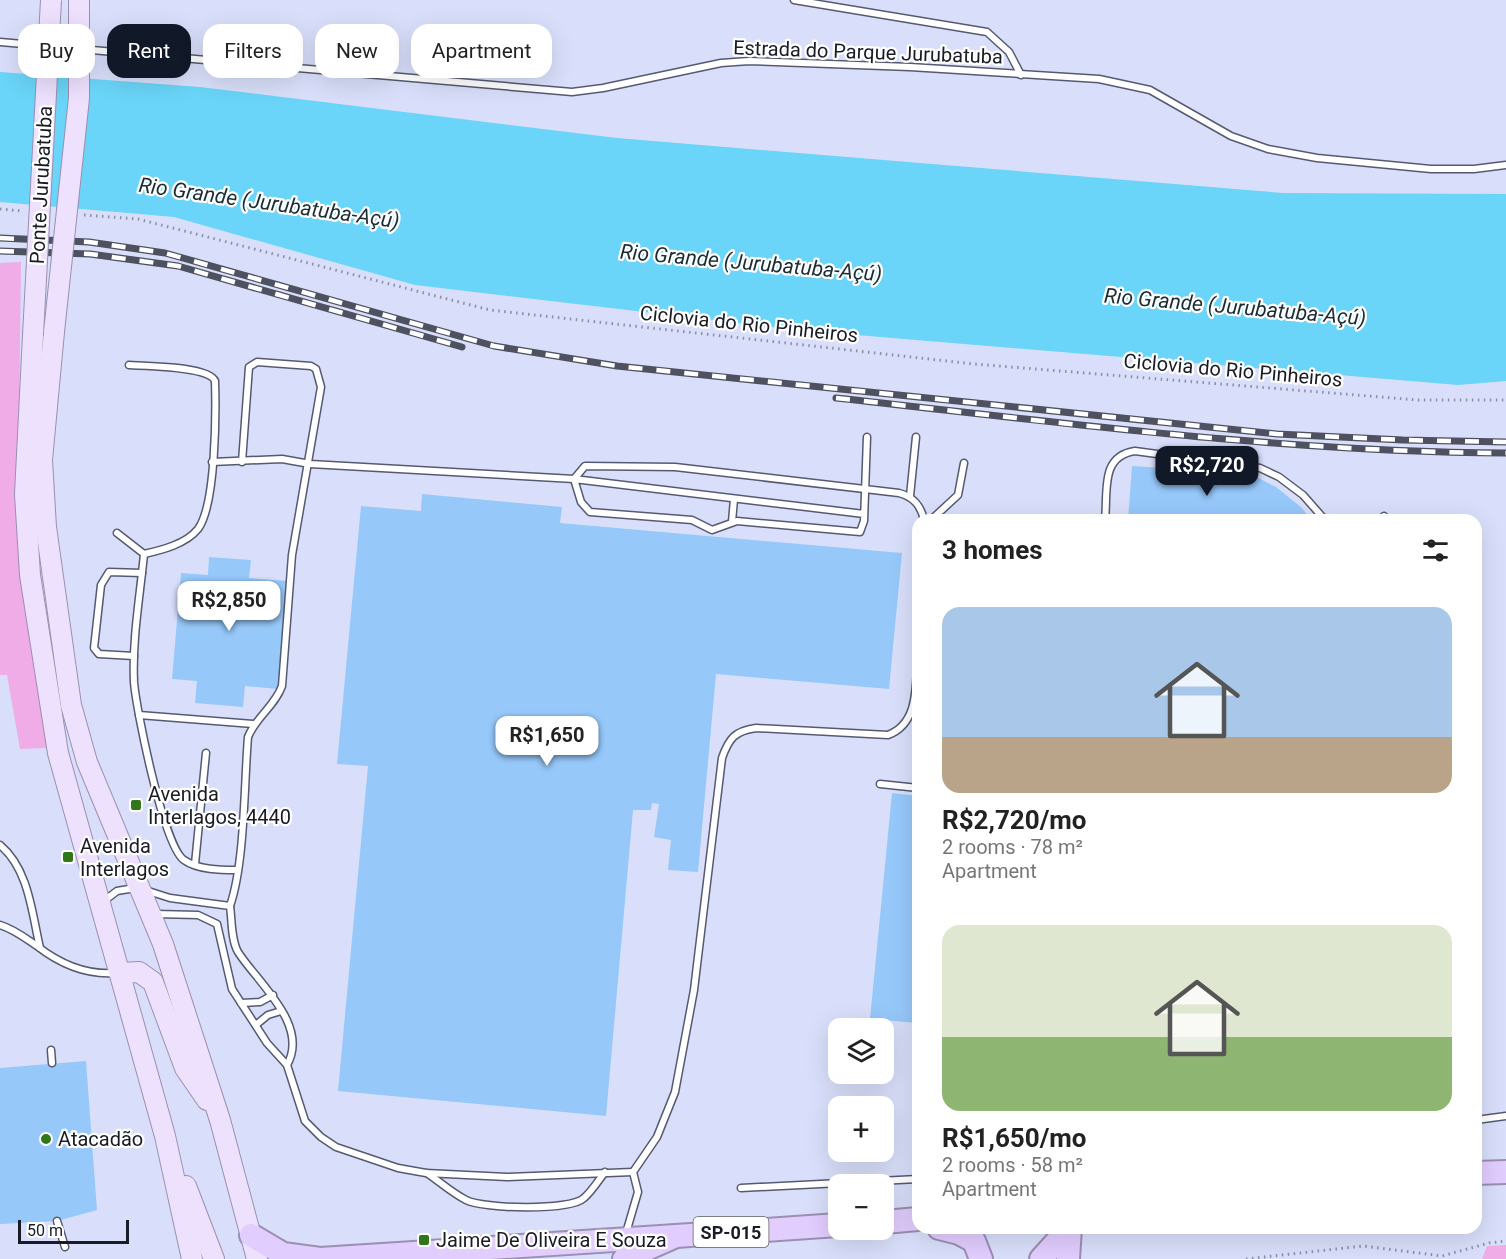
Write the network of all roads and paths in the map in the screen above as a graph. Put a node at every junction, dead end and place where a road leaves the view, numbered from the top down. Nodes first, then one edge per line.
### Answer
1 (51, 0) edge
2 (79, 0) edge
3 (794, 0) edge
4 (0, 42) edge
5 (1022, 75) junction
6 (1506, 165) edge
7 (0, 209) edge
8 (35, 212) dead end
9 (81, 215) dead end
10 (129, 365) dead end
11 (1506, 400) edge
12 (867, 437) dead end
13 (916, 437) dead end
14 (212, 462) junction
15 (242, 462) junction
16 (310, 464) junction
17 (964, 464) dead end
18 (574, 479) junction
19 (866, 489) junction
20 (910, 496) junction
21 (735, 499) junction
22 (864, 514) junction
23 (922, 514) edge
24 (937, 514) edge
25 (1106, 514) edge
26 (1320, 514) edge
27 (732, 522) junction
28 (117, 533) dead end
29 (144, 554) junction
30 (142, 573) junction
31 (134, 656) junction
32 (912, 712) edge
33 (139, 715) junction
34 (253, 724) junction
35 (206, 753) dead end
36 (880, 784) dead end
37 (912, 787) edge
38 (0, 845) edge
39 (195, 864) junction
40 (237, 870) junction
41 (140, 888) junction
42 (100, 906) junction
43 (230, 906) junction
44 (149, 914) junction
45 (0, 925) edge
46 (40, 949) junction
47 (120, 973) junction
48 (273, 995) junction
49 (241, 1004) junction
50 (282, 1011) junction
51 (256, 1024) junction
52 (51, 1050) dead end
53 (52, 1063) dead end
54 (287, 1065) junction
55 (1506, 1116) edge
56 (1482, 1119) edge
57 (220, 1120) junction
58 (165, 1136) junction
59 (605, 1172) junction
60 (633, 1172) junction
61 (1506, 1172) edge
62 (426, 1173) junction
63 (1482, 1173) edge
64 (912, 1179) edge
65 (741, 1188) dead end
66 (57, 1221) dead end
67 (828, 1226) edge
68 (186, 1228) junction
69 (961, 1234) edge
70 (1064, 1234) edge
71 (1070, 1234) edge
72 (251, 1235) junction
73 (1506, 1241) edge
74 (65, 1247) dead end
75 (624, 1249) edge
76 (177, 1259) edge
77 (192, 1259) edge
78 (214, 1259) edge
79 (256, 1259) edge
80 (320, 1259) edge
81 (981, 1259) edge
82 (1041, 1259) edge
83 (1068, 1259) edge
84 (1246, 1259) edge

1 - 42 main road, Ponte Jurubatuba, bridge
2 - 41 main road, Ponte Jurubatuba, bridge
3 - 5 lane
4 - 5 lane, Estrada do Parque Jurubatuba
5 - 6 lane, Estrada do Parque Jurubatuba
7 - 8 path
9 - 11 path, Ciclovia do Rio Pinheiros
10 - 14 lane
12 - 19 lane
13 - 20 lane
14 - 15 lane
14 - 29 lane
15 - 16 lane
15 - 16 lane
16 - 18 lane
16 - 34 lane
17 - 24 lane
18 - 19 lane
18 - 21 lane
18 - 27 lane
19 - 20 lane
19 - 22 lane
20 - 23 lane
21 - 22 lane
21 - 27 lane
22 - 27 lane
25 - 26 lane
28 - 29 lane
29 - 30 lane
30 - 31 lane
30 - 31 lane
31 - 33 lane
32 - 60 lane
33 - 34 lane
33 - 39 lane
34 - 40 lane
35 - 39 lane
36 - 37 lane
38 - 46 lane
39 - 40 lane
40 - 43 lane
41 - 42 lane
41 - 43 lane
41 - 44 main road
42 - 47 main road
43 - 48 lane
44 - 49 lane
44 - 57 main road
45 - 46 lane
46 - 47 lane
47 - 57 main road
47 - 58 main road
48 - 49 lane
48 - 50 lane
49 - 51 lane
50 - 51 lane
50 - 54 lane
51 - 54 lane
52 - 53 lane
54 - 62 lane
55 - 56 lane
57 - 72 main road
58 - 68 main road
58 - 78 main road
59 - 60 lane
59 - 62 lane
59 - 62 lane
60 - 75 lane
61 - 63 highway
64 - 65 lane
66 - 74 lane
67 - 75 highway, SP-015
68 - 76 main road
68 - 77 main road
69 - 81 highway
70 - 82 highway
71 - 83 highway
72 - 79 main road
72 - 80 highway
73 - 84 path
75 - 80 highway

